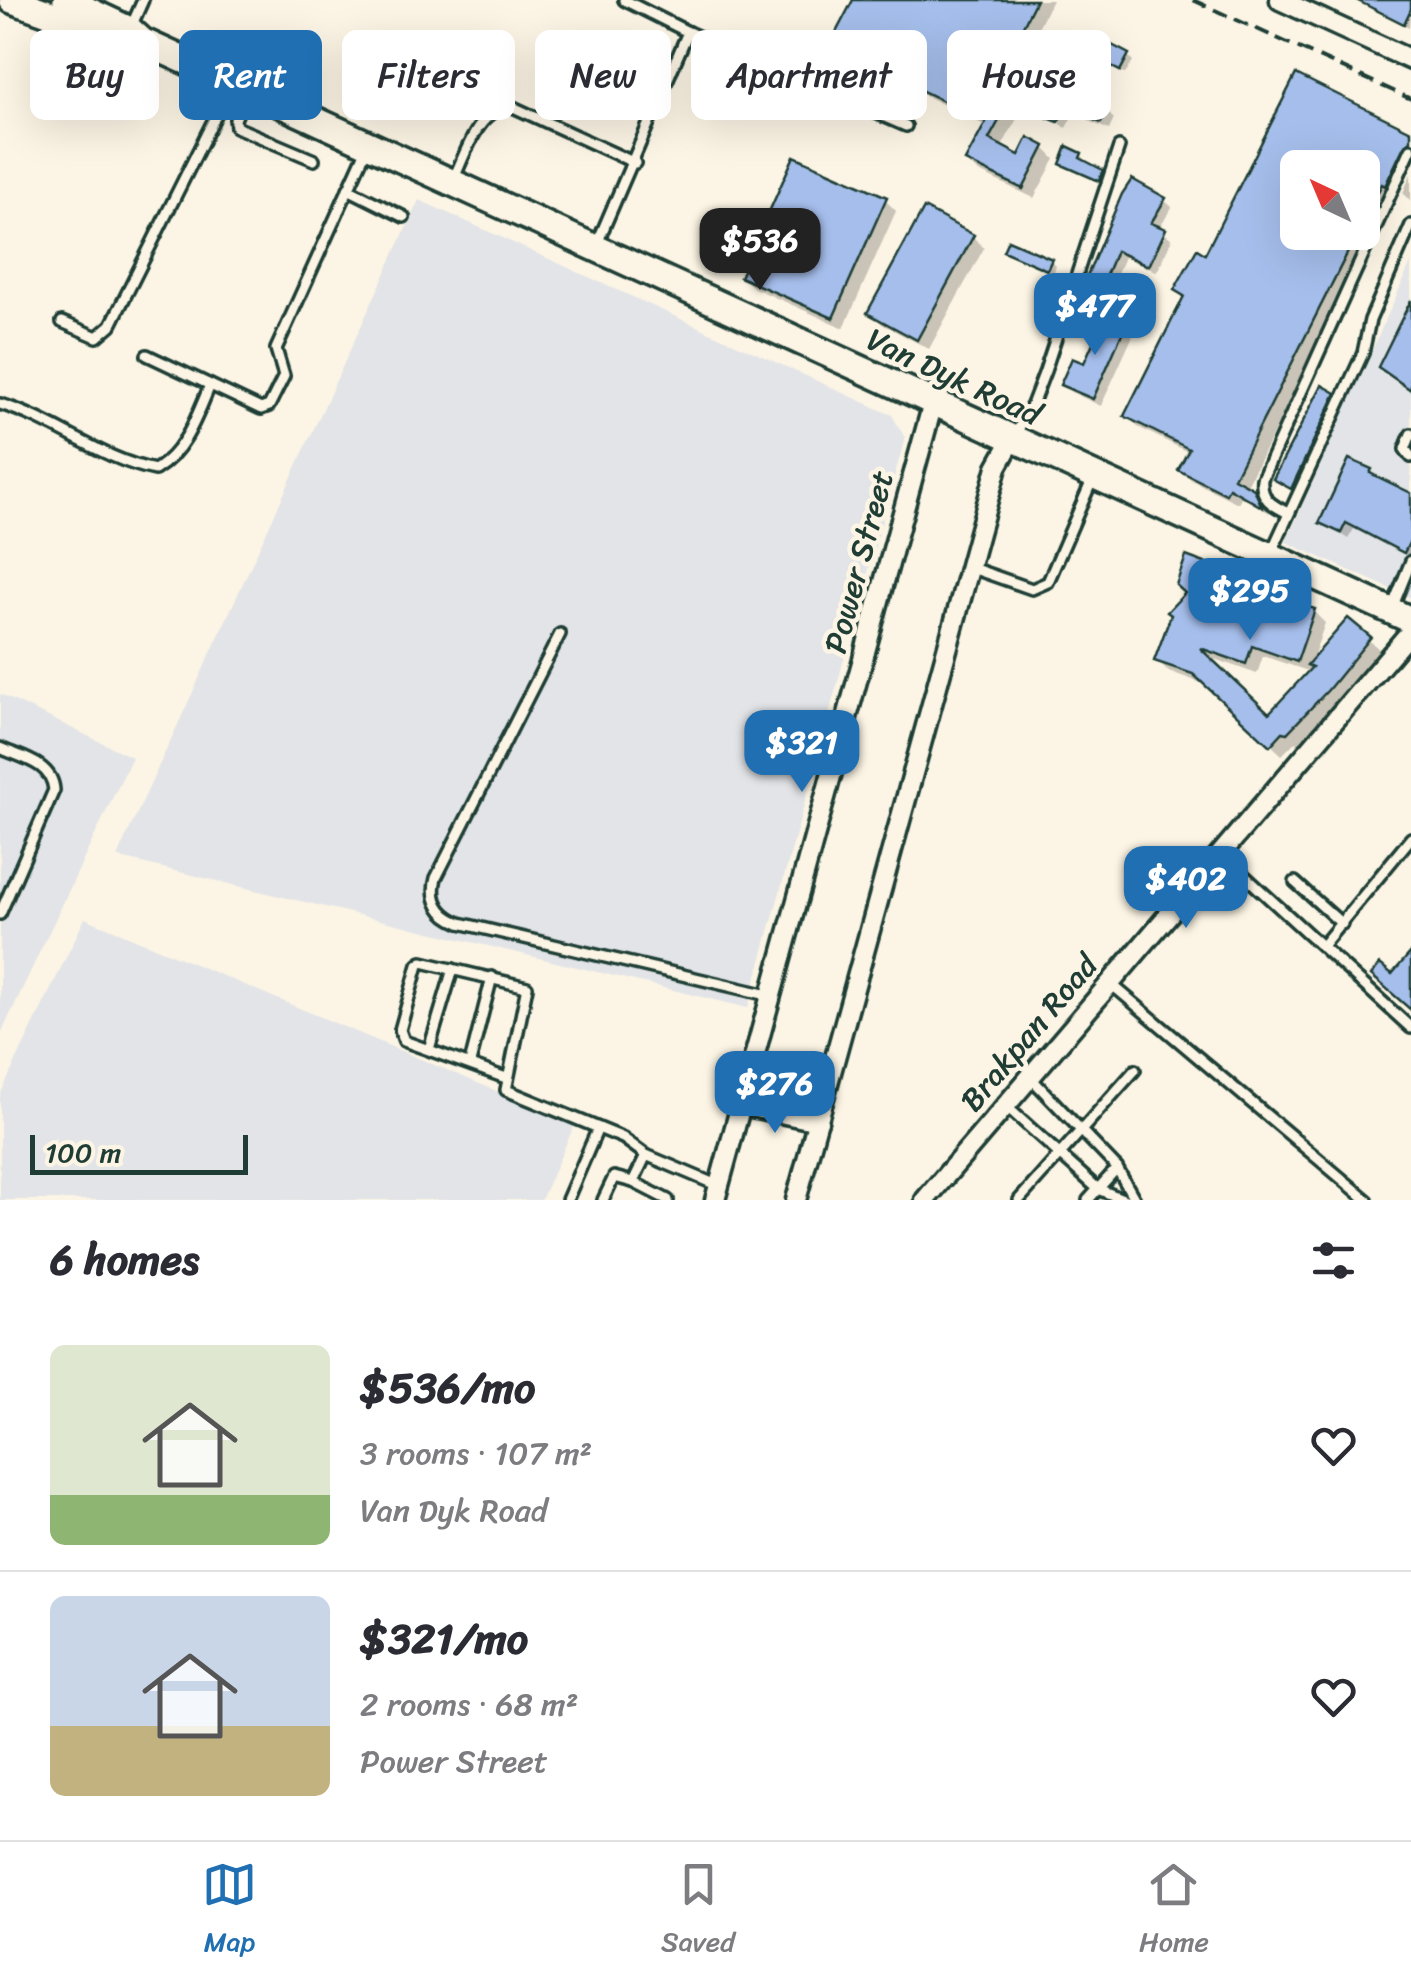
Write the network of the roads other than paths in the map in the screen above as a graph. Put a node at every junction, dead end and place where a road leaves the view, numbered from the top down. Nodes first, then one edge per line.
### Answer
1 (12, 0) edge
2 (66, 0) edge
3 (143, 0) edge
4 (624, 0) edge
5 (1280, 0) edge
6 (95, 30) edge
7 (124, 30) edge
8 (137, 30) edge
9 (688, 32) junction
10 (1411, 60) edge
11 (222, 120) edge
12 (235, 120) edge
13 (313, 120) edge
14 (906, 126) dead end
15 (368, 146) junction
16 (1119, 146) dead end
17 (1411, 149) edge
18 (314, 160) dead end
19 (635, 163) junction
20 (452, 183) junction
21 (348, 189) junction
22 (404, 217) dead end
23 (1411, 225) edge
24 (595, 248) junction
25 (62, 322) dead end
26 (146, 356) dead end
27 (210, 385) junction
28 (933, 403) junction
29 (0, 404) edge
30 (1411, 434) edge
31 (1012, 440) junction
32 (1411, 457) edge
33 (1094, 476) junction
34 (1288, 513) junction
35 (1270, 555) junction
36 (1411, 562) edge
37 (970, 567) junction
38 (1408, 577) edge
39 (1401, 615) edge
40 (1411, 631) edge
41 (560, 634) dead end
42 (0, 748) edge
43 (1411, 838) edge
44 (1221, 854) junction
45 (1295, 882) dead end
46 (0, 914) edge
47 (1342, 924) junction
48 (1322, 946) junction
49 (453, 968) junction
50 (492, 977) junction
51 (1110, 983) junction
52 (772, 996) junction
53 (1411, 1028) edge
54 (430, 1049) junction
55 (470, 1062) junction
56 (1135, 1070) dead end
57 (506, 1078) junction
58 (1030, 1078) junction
59 (742, 1105) junction
60 (1006, 1106) junction
61 (818, 1122) junction
62 (598, 1128) junction
63 (1080, 1129) junction
64 (646, 1155) junction
65 (1059, 1155) junction
66 (1116, 1168) junction
67 (634, 1182) junction
68 (1098, 1189) junction
69 (717, 1193) edge
70 (567, 1200) edge
71 (602, 1200) edge
72 (668, 1200) edge
73 (796, 1200) edge
74 (926, 1200) edge
75 (1019, 1200) edge
76 (1088, 1200) edge
77 (1124, 1200) edge
78 (1135, 1200) edge
79 (1366, 1200) edge

1 - 6 main road, Van Dyk Road
2 - 7 main road, Van Dyk Road
3 - 8 lane
4 - 9 lane
5 - 10 street
9 - 14 lane
9 - 19 lane
11 - 25 lane
12 - 18 lane
13 - 15 main road, Van Dyk Road
15 - 20 main road, Van Dyk Road
15 - 21 lane
16 - 31 lane
17 - 34 lane
19 - 20 lane
19 - 24 lane
20 - 24 main road, Van Dyk Road
21 - 22 lane
21 - 27 lane
23 - 34 lane
24 - 28 main road, Van Dyk Road
26 - 27 lane
27 - 29 lane
28 - 31 main road, Van Dyk Road
28 - 52 street, Power Street
30 - 32 lane
31 - 33 main road, Van Dyk Road
31 - 37 street
33 - 35 main road, Van Dyk Road
33 - 37 lane
34 - 35 lane
35 - 39 main road, Van Dyk Road
36 - 38 lane
37 - 61 street
38 - 39 lane
40 - 44 street, Brakpan Road
41 - 52 lane
42 - 46 lane
43 - 47 lane
44 - 48 lane
44 - 51 street, Brakpan Road
45 - 47 lane
47 - 48 lane
48 - 53 lane
49 - 50 lane
49 - 54 lane
49 - 54 lane
50 - 55 lane
50 - 57 lane
51 - 58 street, Brakpan Road
51 - 79 lane
52 - 59 street, Power Street
54 - 55 lane
55 - 57 lane
56 - 63 lane
57 - 62 lane
58 - 60 street, Brakpan Road
58 - 63 lane
59 - 61 street
59 - 69 street, Power Street
60 - 65 lane
60 - 74 street, Brakpan Road
61 - 73 street
62 - 64 lane
62 - 70 lane
63 - 65 lane
63 - 66 lane
64 - 67 lane
64 - 69 lane
65 - 68 lane
65 - 75 lane
66 - 68 lane
66 - 78 lane
67 - 71 lane
67 - 72 lane
68 - 76 lane
68 - 77 lane

